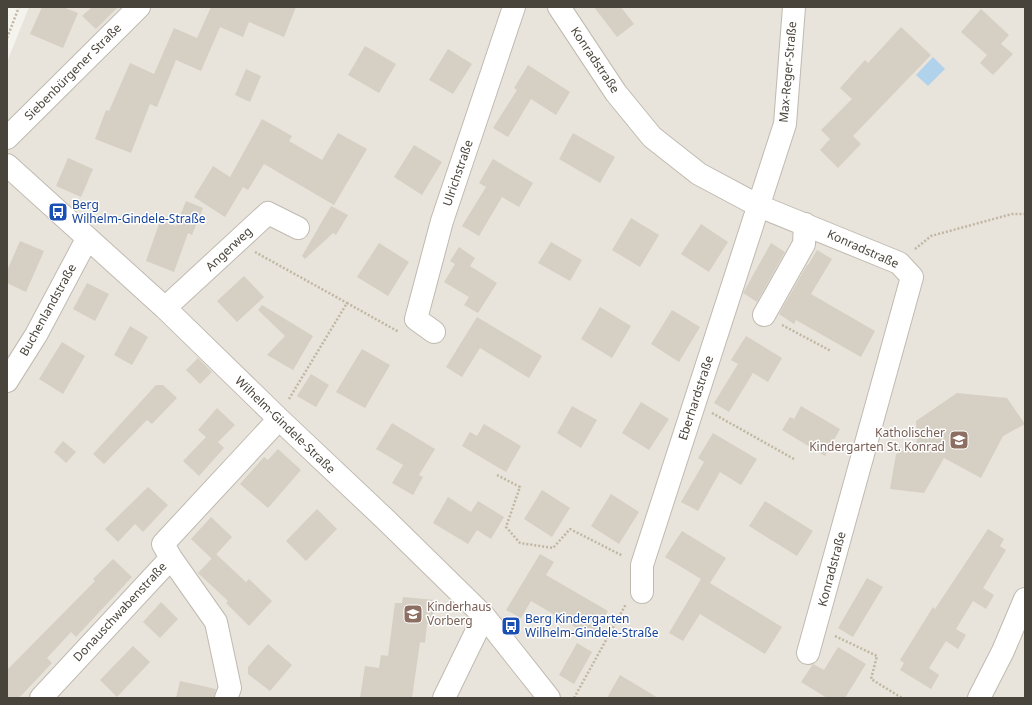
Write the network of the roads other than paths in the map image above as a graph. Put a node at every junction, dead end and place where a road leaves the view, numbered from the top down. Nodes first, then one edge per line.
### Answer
1 (139, 7) edge
2 (514, 7) edge
3 (559, 7) edge
4 (794, 7) edge
5 (7, 138) edge
6 (7, 165) edge
7 (759, 206) junction
8 (805, 224) junction
9 (298, 228) dead end
10 (87, 239) junction
11 (165, 308) junction
12 (764, 315) dead end
13 (434, 332) dead end
14 (7, 381) edge
15 (279, 419) junction
16 (171, 558) junction
17 (642, 592) road end
18 (1025, 599) edge
19 (484, 616) junction
20 (808, 653) dead end
21 (41, 698) edge
22 (226, 698) edge
23 (444, 698) edge
24 (550, 698) edge
25 (979, 698) edge

1 - 5 street, Siebenbürgener Straße
2 - 13 street, Ulrichstraße
3 - 7 street, Konradstraße
4 - 7 street, Max-Reger-Straße
6 - 10 street, Wilhelm-Gindele-Straße
7 - 8 street, Konradstraße
7 - 17 street, Eberhardstraße
8 - 12 street
8 - 20 street, Konradstraße
9 - 11 street, Angerweg
10 - 11 street, Wilhelm-Gindele-Straße
10 - 14 street, Buchenlandstraße
11 - 15 street, Wilhelm-Gindele-Straße
15 - 16 street, Donauschwabenstraße
15 - 19 street, Wilhelm-Gindele-Straße
16 - 21 street, Donauschwabenstraße
16 - 22 street
18 - 25 street
19 - 23 street
19 - 24 street, Wilhelm-Gindele-Straße

